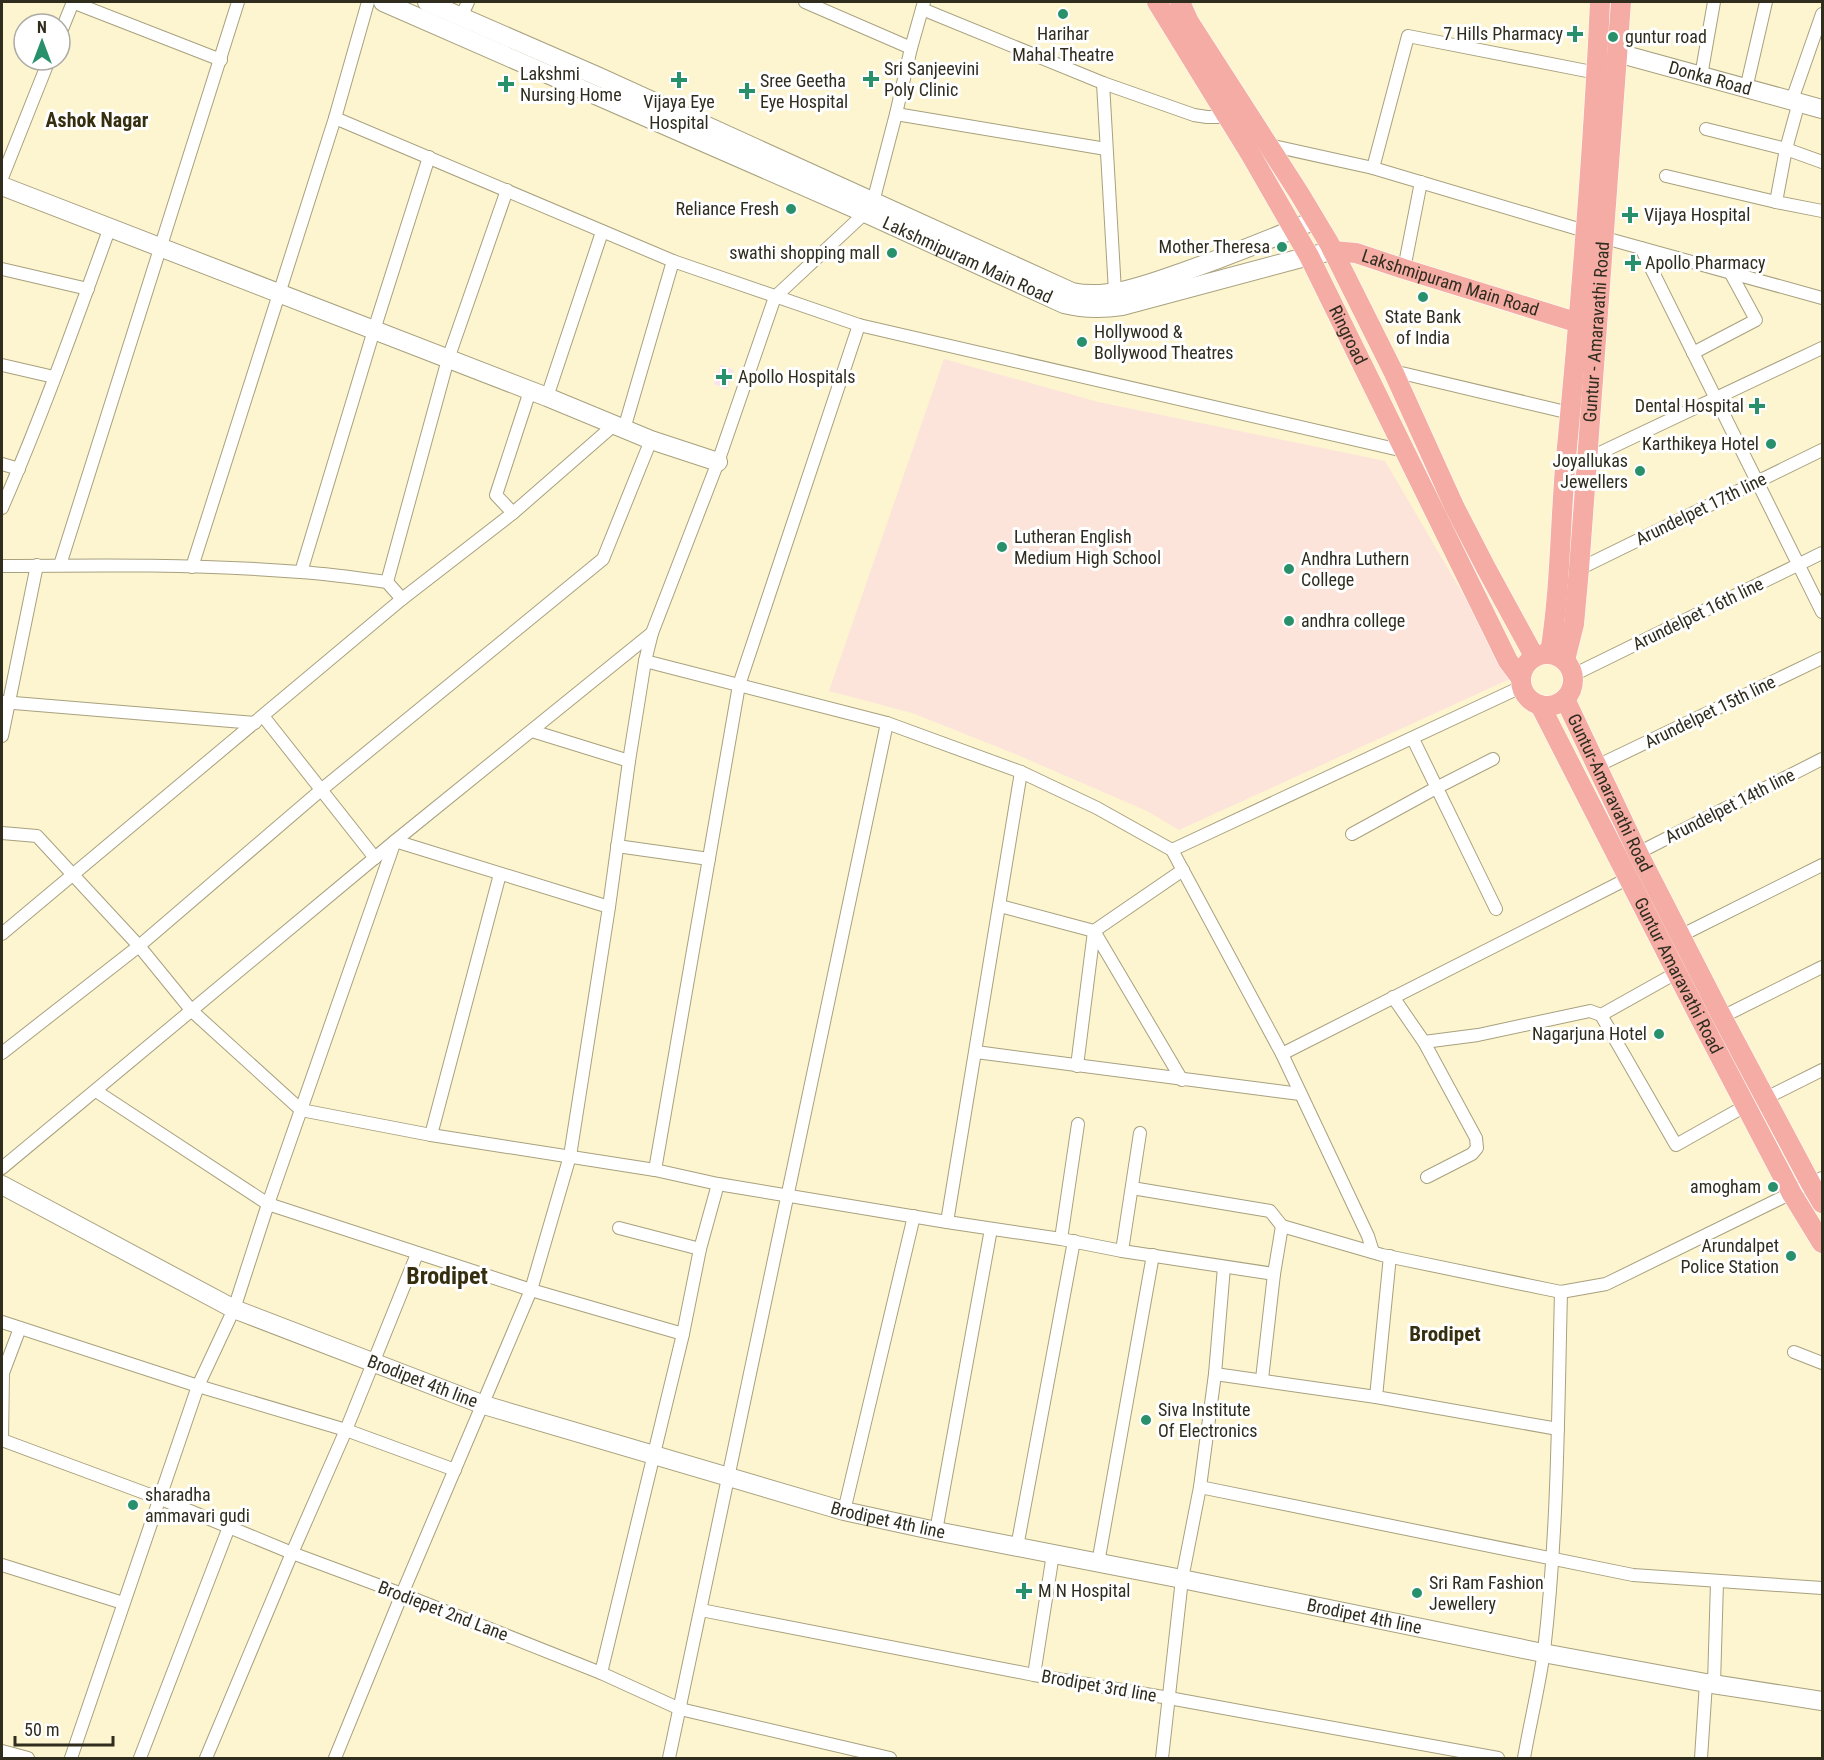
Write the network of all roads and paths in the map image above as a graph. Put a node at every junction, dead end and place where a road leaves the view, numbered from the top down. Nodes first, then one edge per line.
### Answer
1 (73, 2) edge
2 (238, 2) edge
3 (368, 2) edge
4 (383, 2) edge
5 (427, 2) edge
6 (805, 2) edge
7 (1157, 2) edge
8 (1180, 2) edge
9 (1600, 2) edge
10 (1621, 2) edge
11 (1714, 2) edge
12 (1766, 2) edge
13 (923, 5) edge
14 (465, 9) edge
15 (1822, 14) edge
16 (910, 48) junction
17 (1607, 50) junction
18 (220, 60) junction
19 (45, 72) edge
20 (1597, 73) junction
21 (1701, 76) junction
22 (1103, 83) junction
23 (1746, 89) junction
24 (1796, 101) junction
25 (1822, 109) edge
26 (896, 114) junction
27 (1227, 117) junction
28 (335, 118) junction
29 (1706, 129) dead end
30 (1269, 145) junction
31 (1106, 149) junction
32 (1786, 149) junction
33 (429, 157) junction
34 (1822, 162) edge
35 (1373, 168) junction
36 (1666, 176) dead end
37 (2, 178) edge
38 (1421, 182) junction
39 (2, 186) edge
40 (507, 190) junction
41 (1776, 202) junction
42 (869, 208) junction
43 (1822, 211) edge
44 (1315, 220) junction
45 (110, 227) junction
46 (1293, 229) junction
47 (1585, 231) junction
48 (602, 232) junction
49 (1605, 238) junction
50 (161, 247) junction
51 (1641, 248) junction
52 (1333, 251) junction
53 (1309, 256) junction
54 (673, 261) junction
55 (2, 268) edge
56 (1404, 269) junction
57 (1730, 272) junction
58 (88, 289) junction
59 (1115, 292) junction
60 (279, 294) junction
61 (775, 297) junction
62 (1822, 298) edge
63 (1579, 323) junction
64 (859, 325) junction
65 (374, 330) junction
66 (1822, 348) edge
67 (1693, 353) junction
68 (448, 359) junction
69 (2, 365) edge
70 (1393, 371) junction
71 (54, 377) junction
72 (539, 394) junction
73 (1715, 398) junction
74 (1570, 413) junction
75 (1592, 416) junction
76 (619, 427) junction
77 (651, 441) junction
78 (1822, 450) edge
79 (1404, 451) junction
80 (1589, 458) junction
81 (718, 462) junction
82 (2, 464) edge
83 (19, 469) junction
84 (1758, 481) junction
85 (2, 508) edge
86 (513, 513) junction
87 (1822, 553) edge
88 (1800, 564) junction
89 (60, 565) junction
90 (2, 566) edge
91 (37, 566) junction
92 (192, 567) junction
93 (1580, 569) junction
94 (301, 572) junction
95 (387, 582) junction
96 (402, 599) junction
97 (1822, 612) edge
98 (652, 633) junction
99 (1822, 658) edge
100 (645, 661) junction
101 (1556, 661) junction
102 (1520, 682) junction
103 (739, 685) junction
104 (1565, 699) junction
105 (5, 703) edge
106 (1540, 705) junction
107 (259, 719) junction
108 (887, 723) junction
109 (532, 731) junction
110 (2, 736) edge
111 (1413, 739) junction
112 (1493, 759) dead end
113 (1822, 759) edge
114 (629, 761) junction
115 (1597, 766) junction
116 (1021, 772) junction
117 (1436, 788) junction
118 (321, 790) junction
119 (2, 833) edge
120 (1352, 834) dead end
121 (394, 841) junction
122 (617, 846) junction
123 (1172, 850) junction
124 (1638, 853) junction
125 (375, 858) junction
126 (709, 859) junction
127 (1822, 865) edge
128 (1183, 870) junction
129 (74, 874) junction
130 (500, 874) junction
131 (1629, 878) junction
132 (1000, 906) junction
133 (609, 907) junction
134 (1496, 909) dead end
135 (1094, 930) junction
136 (2, 934) edge
137 (1680, 936) junction
138 (139, 946) junction
139 (1822, 967) edge
140 (1676, 973) junction
141 (1393, 997) junction
142 (192, 1011) junction
143 (1601, 1015) junction
144 (1722, 1017) junction
145 (1705, 1028) junction
146 (1424, 1042) junction
147 (976, 1052) junction
148 (2, 1053) edge
149 (1282, 1054) junction
150 (1077, 1066) junction
151 (1822, 1070) edge
152 (1182, 1080) junction
153 (96, 1091) junction
154 (1300, 1094) junction
155 (1766, 1098) junction
156 (1747, 1105) junction
157 (301, 1110) junction
158 (1078, 1124) dead end
159 (1140, 1133) dead end
160 (431, 1135) junction
161 (570, 1156) junction
162 (2, 1168) edge
163 (655, 1170) junction
164 (1427, 1177) dead end
165 (1816, 1181) edge
166 (718, 1184) junction
167 (2, 1185) edge
168 (1132, 1188) junction
169 (1792, 1194) junction
170 (788, 1195) junction
171 (1822, 1203) edge
172 (268, 1204) junction
173 (915, 1216) junction
174 (946, 1222) junction
175 (1282, 1226) junction
176 (619, 1228) dead end
177 (991, 1229) junction
178 (1061, 1239) junction
179 (1074, 1241) junction
180 (1822, 1244) edge
181 (700, 1249) junction
182 (1122, 1251) junction
183 (1372, 1252) junction
184 (417, 1254) junction
185 (1153, 1256) junction
186 (1390, 1256) junction
187 (1224, 1267) junction
188 (1274, 1274) junction
189 (531, 1290) junction
190 (1561, 1292) junction
191 (234, 1309) junction
192 (2, 1322) edge
193 (20, 1328) junction
194 (683, 1334) junction
195 (1794, 1352) dead end
196 (372, 1361) junction
197 (1822, 1363) edge
198 (1215, 1374) junction
199 (1262, 1379) junction
200 (198, 1386) junction
201 (1376, 1397) junction
202 (484, 1405) junction
203 (1558, 1429) junction
204 (346, 1430) junction
205 (2, 1440) edge
206 (654, 1456) junction
207 (455, 1470) junction
208 (729, 1478) junction
209 (1200, 1487) junction
210 (161, 1499) junction
211 (844, 1510) junction
212 (229, 1527) junction
213 (936, 1531) junction
214 (1017, 1547) junction
215 (292, 1553) junction
216 (1053, 1554) junction
217 (1552, 1558) junction
218 (1098, 1563) junction
219 (2, 1565) edge
220 (1182, 1579) junction
221 (1717, 1582) junction
222 (1822, 1588) edge
223 (402, 1594) junction
224 (123, 1603) junction
225 (701, 1610) junction
226 (1543, 1653) junction
227 (601, 1673) junction
228 (1034, 1675) junction
229 (1710, 1683) junction
230 (1169, 1698) junction
231 (1822, 1701) edge
232 (680, 1709) junction
233 (837, 1745) junction
234 (2, 1751) edge
235 (28, 1758) edge
236 (71, 1758) edge
237 (140, 1758) edge
238 (207, 1758) edge
239 (336, 1758) edge
240 (669, 1758) edge
241 (833, 1758) edge
242 (890, 1758) edge
243 (1162, 1758) edge
244 (1498, 1758) edge
245 (1524, 1758) edge
246 (1701, 1758) edge

1 - 18 street
2 - 18 street
3 - 28 street
4 - 42 street, Lakshmipuram Main Road
5 - 14 street, Lakshmipuram Main Road
6 - 16 street
7 - 27 main road, Ringroad
8 - 30 main road, Ringroad
9 - 17 main road, Guntur - Amaravathi Road
10 - 17 main road, Guntur - Amaravathi Road
11 - 21 street
12 - 23 street
13 - 16 street
13 - 22 street
14 - 42 street, Lakshmipuram Main Road
15 - 24 street
16 - 26 street
17 - 20 main road, Guntur - Amaravathi Road
17 - 21 street, Donka Road
17 - 49 main road, Guntur - Amaravathi Road
18 - 50 street
19 - 37 street
20 - 35 street
20 - 47 main road, Guntur - Amaravathi Road
21 - 23 street, Donka Road
22 - 27 street
22 - 31 street
23 - 24 street, Donka Road
24 - 25 street, Donka Road
24 - 32 street
26 - 31 street
26 - 42 street
27 - 46 main road, Ringroad
28 - 33 street
28 - 60 street
29 - 32 street
30 - 35 street
30 - 44 main road, Ringroad
31 - 59 street
32 - 34 street
32 - 41 street
33 - 40 street
33 - 65 street
35 - 38 street
36 - 41 street
38 - 47 street
38 - 56 street
39 - 45 street
40 - 48 street
40 - 68 street
41 - 43 street
42 - 53 street, Lakshmipuram Main Road
42 - 59 street, Lakshmipuram Main Road
42 - 61 street
44 - 46 street, Lakshmipuram Main Road
44 - 52 main road, Ringroad
45 - 50 street
45 - 58 street
46 - 53 main road, Ringroad
46 - 59 street, Lakshmipuram Main Road
47 - 63 main road, Guntur - Amaravathi Road
48 - 54 street
48 - 72 street
49 - 51 street
49 - 75 main road, Guntur - Amaravathi Road
50 - 60 street
50 - 89 street
51 - 57 street
51 - 67 street
52 - 53 street, Lakshmipuram Main Road
52 - 56 main road, Lakshmipuram Main Road
52 - 70 main road, Ringroad
53 - 79 main road, Ringroad
54 - 61 street
54 - 76 street
55 - 58 street
56 - 63 main road, Lakshmipuram Main Road
57 - 62 street
57 - 67 street
58 - 71 street
60 - 65 street
60 - 92 street
61 - 64 street
61 - 81 street
63 - 74 main road, Guntur - Amaravathi Road
64 - 79 street
64 - 103 street
65 - 68 street
65 - 94 street
66 - 73 street
67 - 73 street
68 - 72 street
68 - 95 street
69 - 71 street
70 - 74 street
70 - 101 main road, Ringroad
71 - 83 street
72 - 76 street
72 - 86 street
73 - 80 street
73 - 84 street
74 - 75 street
74 - 101 main road, Guntur - Amaravathi Road
75 - 80 main road, Guntur - Amaravathi Road
76 - 77 street
76 - 86 street
77 - 81 street
77 - 118 street
78 - 84 street, Arundelpet 17th line
79 - 102 main road, Ringroad
80 - 93 main road, Guntur - Amaravathi Road
81 - 98 street
82 - 83 street
83 - 85 street
84 - 88 street
84 - 93 street, Arundelpet 17th line
86 - 96 street
87 - 88 street, Arundelpet 16th line
88 - 97 street
88 - 101 street, Arundelpet 16th line
89 - 91 street
89 - 92 street
90 - 91 street
91 - 105 street
92 - 94 street
93 - 101 main road, Guntur - Amaravathi Road
94 - 95 street
95 - 96 street
96 - 107 street
98 - 100 street
98 - 109 street
99 - 115 street, Arundelpet 15th line
100 - 103 street
100 - 114 street
101 - 102 main road
101 - 104 main road
102 - 106 main road
102 - 111 street
103 - 108 street
103 - 126 street
104 - 106 main road
104 - 115 main road, Guntur-Amaravathi Road
105 - 107 street
105 - 110 street
106 - 131 main road, Guntur Amaravathi Road
107 - 118 street
107 - 129 street
108 - 116 street
108 - 170 street
109 - 114 street
109 - 121 street
111 - 117 street
111 - 123 street
112 - 117 street
113 - 124 street, Arundelpet 14th line
114 - 122 street
115 - 124 main road, Guntur-Amaravathi Road
116 - 123 street
116 - 132 street
117 - 120 street
117 - 134 street
118 - 125 street
118 - 138 street
119 - 129 street
121 - 125 street
121 - 130 street
121 - 157 street
122 - 126 street
122 - 133 street
123 - 128 street
124 - 137 main road, Guntur-Amaravathi Road
125 - 142 street
126 - 163 street
127 - 137 street
128 - 135 street
128 - 149 street
129 - 136 street
129 - 138 street
130 - 133 street
130 - 160 street
131 - 140 main road, Guntur Amaravathi Road
131 - 141 street
132 - 135 street
132 - 147 street
133 - 161 street
135 - 150 street
135 - 152 street
137 - 144 main road, Guntur-Amaravathi Road
138 - 142 street
138 - 148 street
139 - 144 street
140 - 143 street
140 - 145 main road, Guntur Amaravathi Road
141 - 146 street
141 - 149 street
142 - 153 street
142 - 157 street
143 - 146 street
143 - 156 street
144 - 145 street
144 - 155 main road, Guntur-Amaravathi Road
145 - 156 main road, Guntur Amaravathi Road
146 - 164 street
147 - 150 street
147 - 174 street
149 - 154 street
150 - 152 street
151 - 155 street
152 - 154 street
153 - 162 street
153 - 172 street
154 - 183 street
155 - 165 main road, Guntur-Amaravathi Road
156 - 169 main road, Guntur Amaravathi Road
157 - 160 street
157 - 172 street
158 - 178 street
159 - 168 street
160 - 161 street
161 - 163 street
161 - 189 street
163 - 166 street
165 - 169 street
165 - 171 main road, Guntur-Amaravathi Road
166 - 170 street
166 - 181 street
167 - 191 street, Brodipet 4th line
168 - 175 street
168 - 182 street
169 - 180 main road, Guntur Amaravathi Road
169 - 190 street
170 - 173 street
170 - 208 street
172 - 184 street
172 - 191 street
173 - 174 street
173 - 211 street
174 - 177 street
175 - 183 street
175 - 188 street
176 - 181 street
177 - 178 street
177 - 213 street
178 - 179 street
179 - 182 street
179 - 214 street
181 - 194 street
182 - 185 street
183 - 186 street
184 - 189 street
184 - 196 street
185 - 187 street
185 - 218 street
186 - 190 street
186 - 201 street
187 - 188 street
187 - 198 street
188 - 199 street
189 - 194 street
189 - 202 street
190 - 203 street
191 - 196 street, Brodipet 4th line
191 - 200 street
192 - 193 street
193 - 200 street
193 - 205 street
194 - 206 street
195 - 197 street
196 - 202 street, Brodipet 4th line
196 - 204 street
198 - 199 street
198 - 209 street
199 - 201 street
200 - 204 street
200 - 210 street
201 - 203 street
202 - 206 street, Brodipet 4th line
202 - 207 street
203 - 217 street
204 - 207 street
204 - 215 street
205 - 210 street, Brodiepet 2nd Lane
206 - 208 street, Brodipet 4th line
206 - 227 street
207 - 223 street
208 - 211 street, Brodipet 4th line
208 - 225 street
209 - 217 street
209 - 220 street
210 - 212 street, Brodiepet 2nd Lane
210 - 224 street
211 - 213 street, Brodipet 4th line
212 - 215 street, Brodiepet 2nd Lane
212 - 237 street
213 - 214 street, Brodipet 4th line
214 - 216 street, Brodipet 4th line
215 - 223 street, Brodiepet 2nd Lane
215 - 238 street
216 - 218 street, Brodipet 4th line
216 - 228 street
217 - 221 street
217 - 226 street
218 - 220 street, Brodipet 4th line
219 - 224 street
220 - 226 street, Brodipet 4th line
220 - 230 street
221 - 222 street
221 - 229 street
223 - 227 street, Brodiepet 2nd Lane
223 - 239 street
224 - 236 street
225 - 228 street, Brodipet 3rd line
225 - 232 street
226 - 229 street, Brodipet 4th line
226 - 245 street
227 - 232 street, Brodiepet 2nd Lane
228 - 230 street, Brodipet 3rd line
229 - 231 street, Brodipet 4th line
229 - 246 street
230 - 243 street
230 - 244 street, Brodipet 3rd line
232 - 233 street, Brodiepet 2nd Lane
232 - 240 street
233 - 241 street
233 - 242 street, Brodiepet 2nd Lane
234 - 235 street

